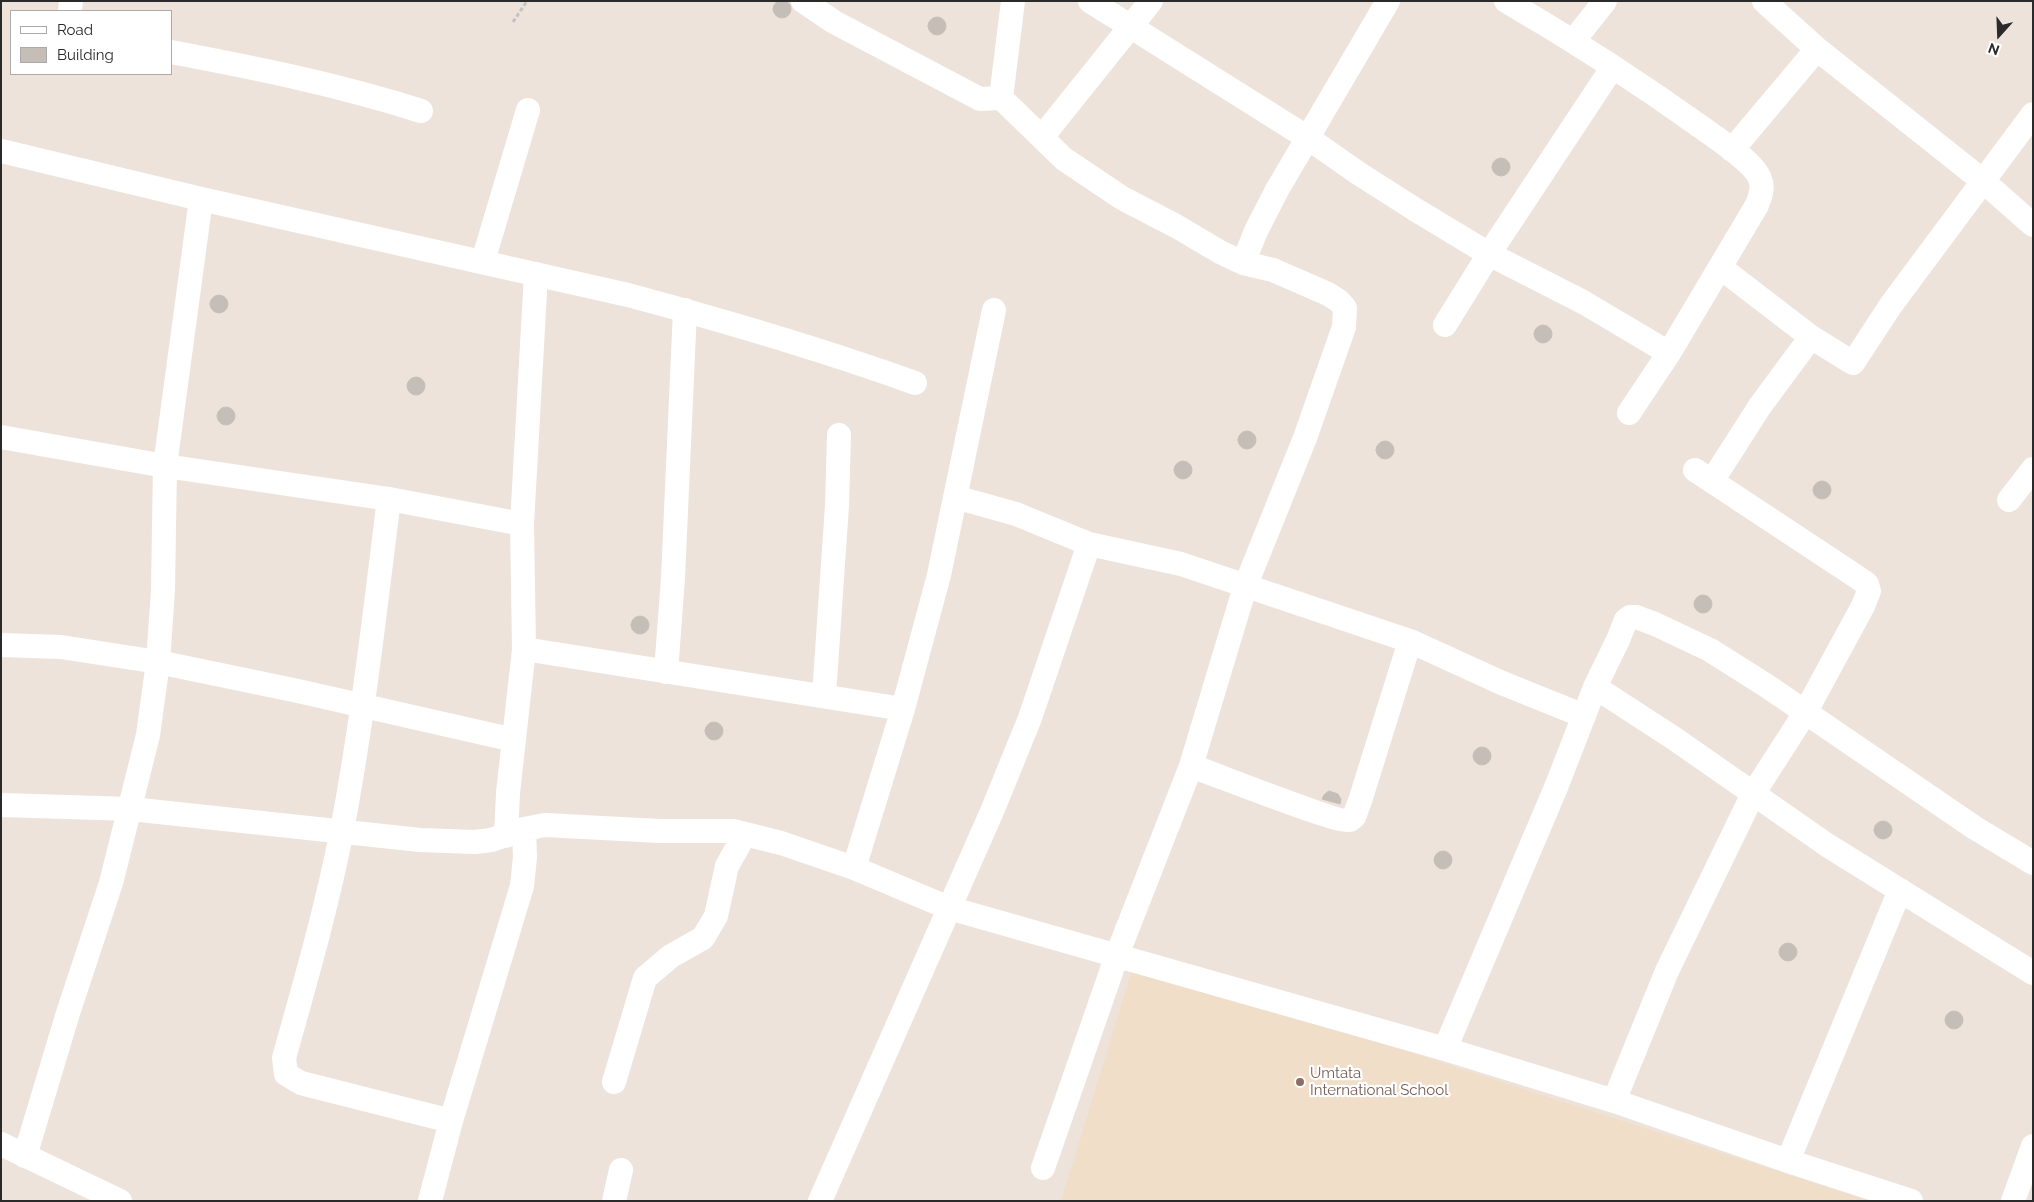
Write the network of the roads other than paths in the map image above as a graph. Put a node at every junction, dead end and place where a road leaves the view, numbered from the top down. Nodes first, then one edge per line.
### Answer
1 (804, 1) edge
2 (1013, 1) edge
3 (1090, 1) edge
4 (1151, 1) edge
5 (1388, 1) edge
6 (1506, 1) edge
7 (1605, 1) edge
8 (1780, 6) edge
9 (1130, 25) junction
10 (1574, 40) junction
11 (1817, 49) junction
12 (172, 52) edge
13 (1612, 68) junction
14 (1001, 98) junction
15 (528, 110) dead end
16 (422, 111) dead end
17 (2033, 114) edge
18 (1042, 137) junction
19 (1308, 138) junction
20 (1732, 150) junction
21 (1, 151) edge
22 (1983, 181) junction
23 (201, 199) junction
24 (2033, 225) edge
25 (1489, 254) junction
26 (483, 261) junction
27 (1243, 263) junction
28 (1721, 268) junction
29 (536, 274) junction
30 (685, 310) junction
31 (994, 310) dead end
32 (1445, 325) dead end
33 (1811, 337) junction
34 (1669, 353) junction
35 (915, 383) dead end
36 (1629, 413) dead end
37 (839, 435) dead end
38 (1, 437) edge
39 (165, 466) junction
40 (2033, 469) edge
41 (955, 497) junction
42 (389, 499) junction
43 (2009, 500) dead end
44 (522, 524) junction
45 (1089, 544) junction
46 (1245, 587) junction
47 (1410, 641) junction
48 (1, 645) edge
49 (524, 649) junction
50 (158, 662) junction
51 (666, 672) junction
52 (1595, 687) junction
53 (824, 695) junction
54 (364, 706) junction
55 (903, 709) junction
56 (1805, 713) junction
57 (1584, 716) junction
58 (514, 740) junction
59 (1190, 766) junction
60 (1753, 794) junction
61 (1, 806) edge
62 (130, 809) junction
63 (342, 832) junction
64 (515, 833) junction
65 (745, 834) junction
66 (2033, 863) edge
67 (854, 868) junction
68 (1900, 890) junction
69 (948, 908) junction
70 (1117, 955) junction
71 (2033, 973) edge
72 (1445, 1049) junction
73 (614, 1082) dead end
74 (1614, 1101) junction
75 (451, 1121) junction
76 (1, 1144) edge
77 (2033, 1146) edge
78 (25, 1156) junction
79 (1788, 1161) junction
80 (1043, 1168) dead end
81 (621, 1170) dead end
82 (120, 1201) edge
83 (430, 1201) edge
84 (614, 1201) edge
85 (820, 1201) edge
86 (1911, 1201) edge
87 (2013, 1201) edge

1 - 14 street
2 - 14 street
3 - 9 street
4 - 9 street
5 - 19 street
6 - 10 street
7 - 10 street
8 - 11 street
9 - 18 street
9 - 19 street
10 - 13 street
11 - 20 street
11 - 22 street
12 - 16 street
13 - 20 street
13 - 25 street
14 - 18 street
15 - 26 street
17 - 22 street
18 - 27 street
19 - 25 street
19 - 27 street
20 - 28 street
21 - 23 street
22 - 24 street
22 - 33 street
23 - 26 street
23 - 39 street
25 - 32 street
25 - 34 street
26 - 29 street
27 - 46 street
28 - 33 street
28 - 34 street
29 - 30 street
29 - 44 street
30 - 35 street
30 - 51 street
31 - 41 street
33 - 56 street
34 - 36 street
37 - 53 street
38 - 39 street
39 - 42 street
39 - 50 street
40 - 43 street
41 - 45 street
41 - 55 street
42 - 44 street
42 - 54 street
44 - 49 street
45 - 46 street
45 - 69 street
46 - 47 street
46 - 59 street
47 - 57 street
47 - 59 street
48 - 50 street
49 - 51 street
49 - 58 street
50 - 54 street
50 - 62 street
51 - 53 street
52 - 56 street
52 - 57 street
52 - 60 street
53 - 55 street
54 - 58 street
54 - 63 street
55 - 67 street
56 - 60 street
56 - 66 street
57 - 72 street
58 - 64 street
59 - 70 street
60 - 68 street
60 - 74 street
61 - 62 street
62 - 63 street
62 - 78 street
63 - 64 street
63 - 75 street
64 - 65 street
64 - 75 street
65 - 67 street
65 - 73 street
67 - 69 street
68 - 71 street
68 - 79 street
69 - 70 street
69 - 85 street
70 - 72 street
70 - 80 street
72 - 74 street
74 - 79 street
75 - 83 street
76 - 78 street
77 - 87 street
78 - 82 street
79 - 86 street
81 - 84 street

